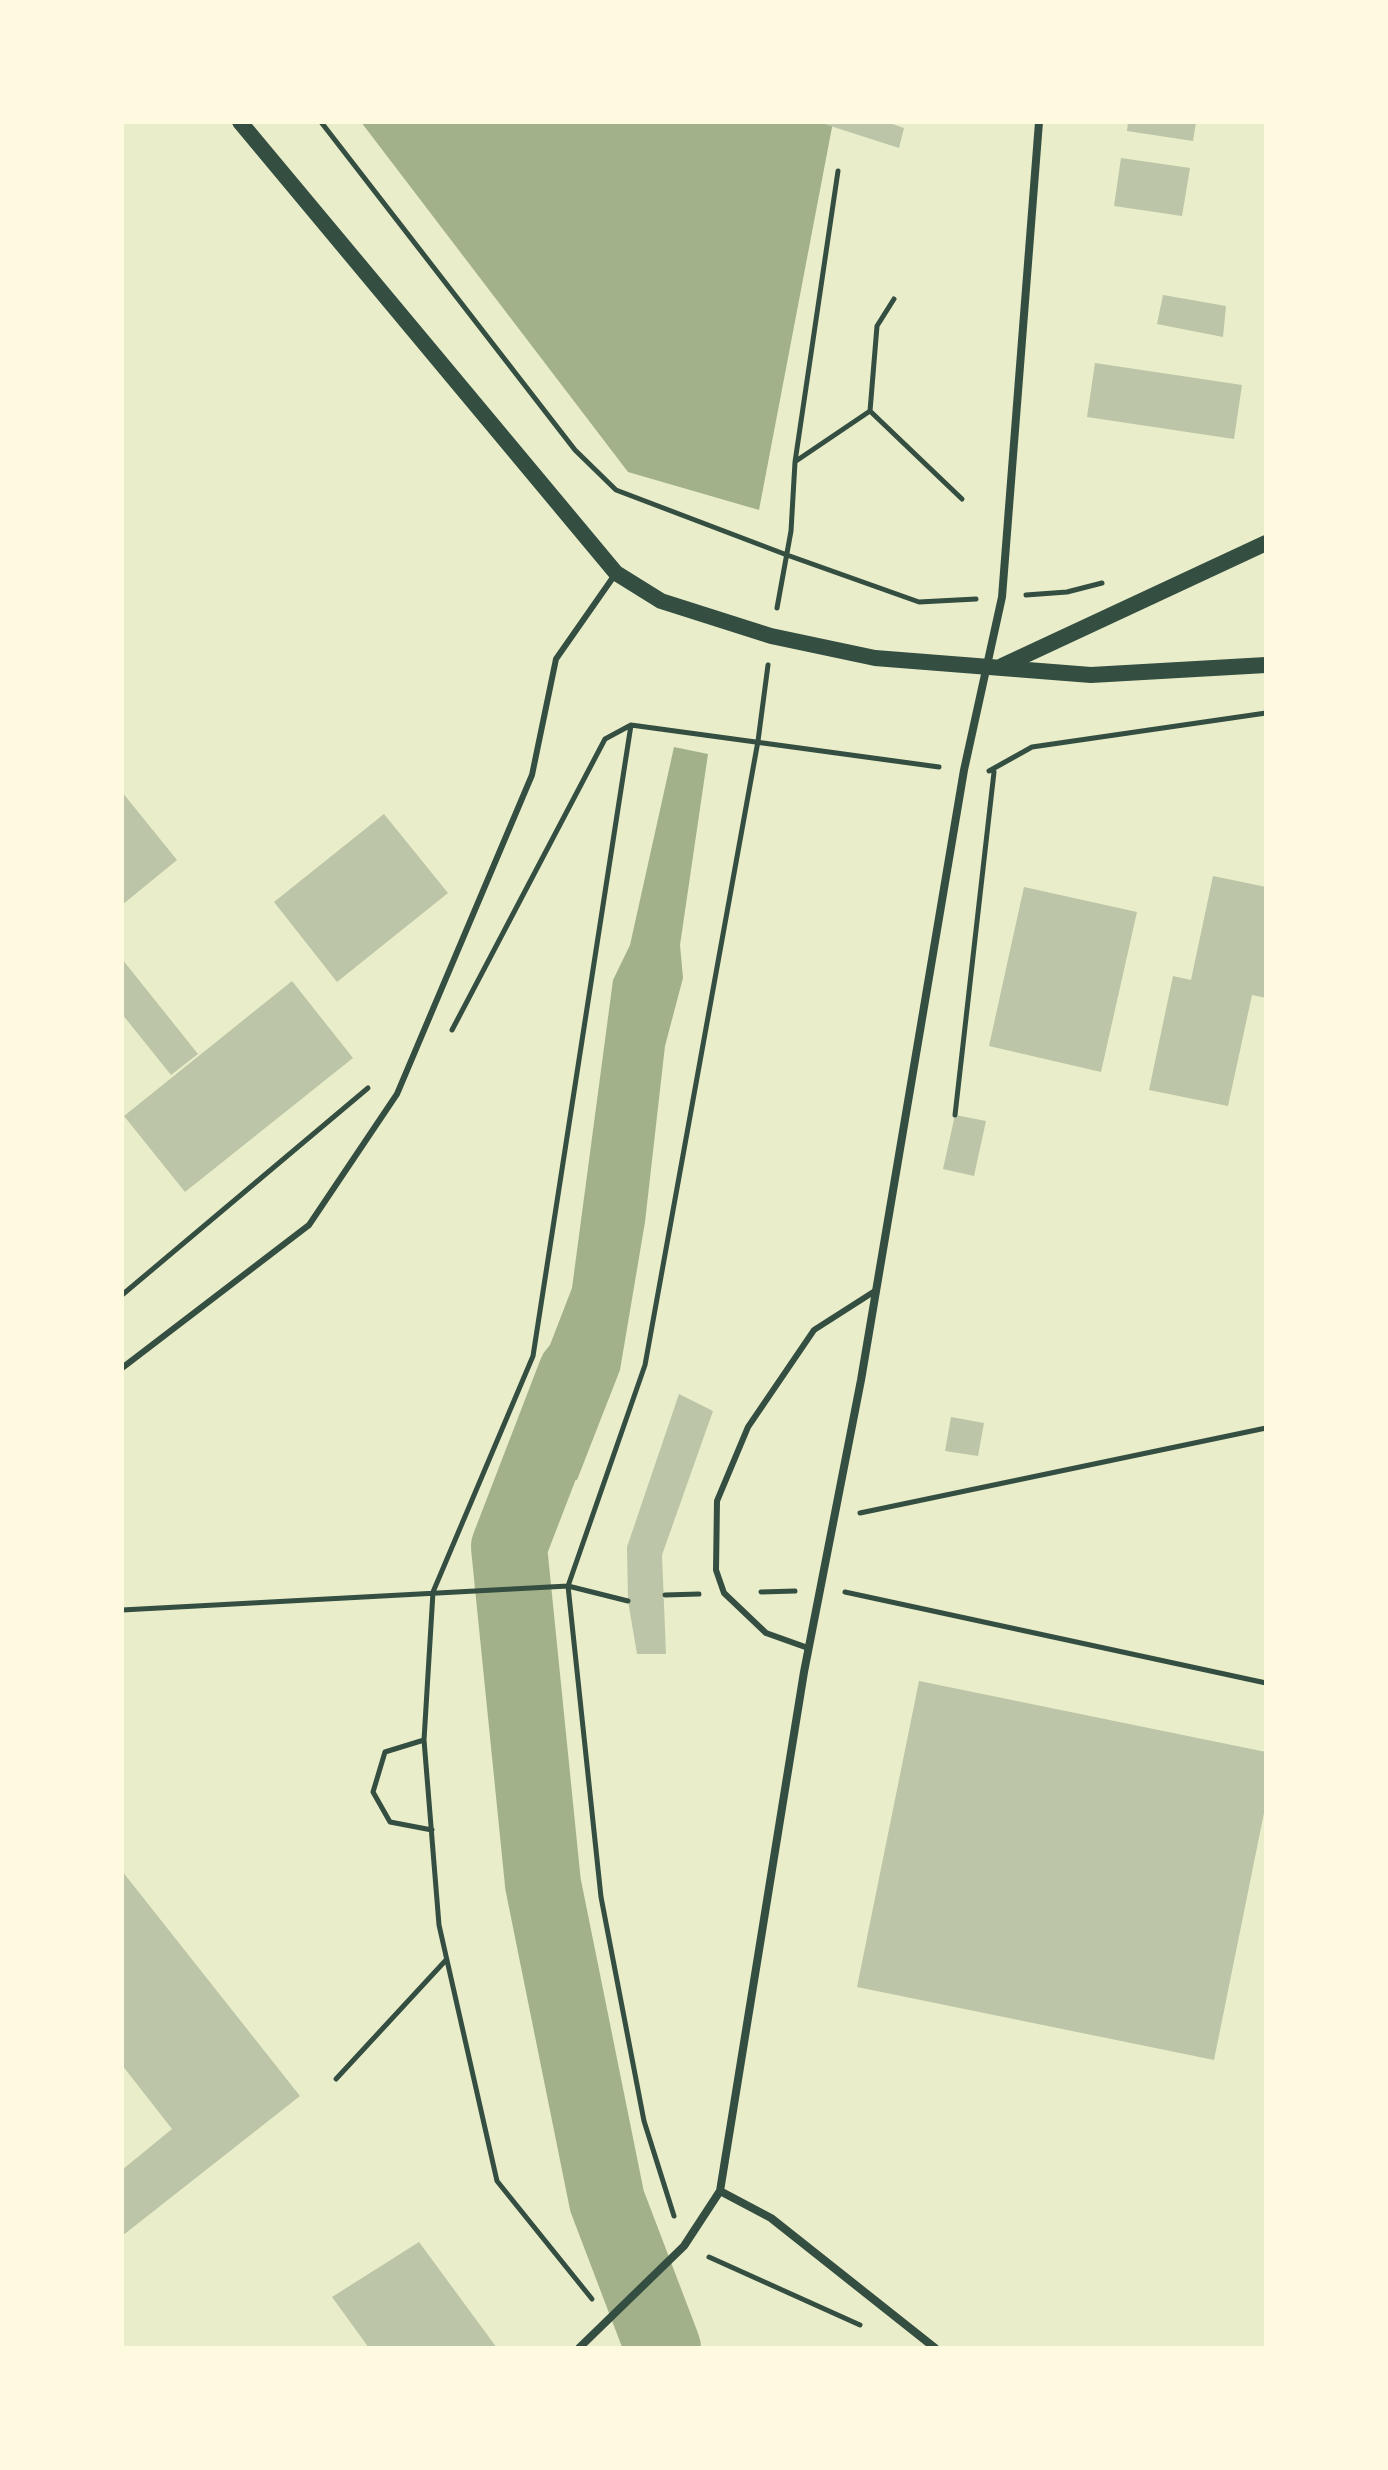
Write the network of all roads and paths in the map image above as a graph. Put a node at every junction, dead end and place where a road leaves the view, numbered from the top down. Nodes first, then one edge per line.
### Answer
1 (240, 122) edge
2 (321, 122) edge
3 (1039, 122) edge
4 (838, 171) dead end
5 (894, 299) dead end
6 (870, 411) junction
7 (795, 462) junction
8 (962, 499) dead end
9 (1266, 543) edge
10 (787, 555) junction
11 (616, 573) junction
12 (1110, 581) dead end
13 (1002, 597) junction
14 (771, 636) junction
15 (1266, 665) edge
16 (993, 667) junction
17 (1266, 713) edge
18 (631, 725) junction
19 (758, 741) junction
20 (964, 770) junction
21 (994, 772) junction
22 (413, 1056) junction
23 (955, 1115) dead end
24 (875, 1291) junction
25 (122, 1295) edge
26 (122, 1368) edge
27 (1266, 1428) edge
28 (855, 1529) dead end
29 (568, 1586) junction
30 (819, 1590) junction
31 (433, 1592) junction
32 (724, 1593) junction
33 (665, 1595) dead end
34 (628, 1601) dead end
35 (122, 1610) edge
36 (808, 1648) junction
37 (1266, 1683) edge
38 (424, 1740) junction
39 (432, 1830) junction
40 (447, 1959) junction
41 (336, 2079) dead end
42 (720, 2191) junction
43 (684, 2246) junction
44 (609, 2321) junction
45 (869, 2329) dead end
46 (579, 2348) edge
47 (935, 2348) edge

1 - 11 main road
2 - 10 path
3 - 13 street
4 - 7 path
5 - 6 path
6 - 7 path
6 - 8 path
7 - 10 path
9 - 16 main road
10 - 13 path
10 - 14 path
11 - 14 main road
11 - 22 lane
12 - 13 path
13 - 16 street
14 - 16 main road
14 - 19 path
15 - 16 main road
16 - 20 street
17 - 21 path
18 - 19 path
18 - 22 path
18 - 31 path
19 - 20 path
19 - 29 path
20 - 21 path
20 - 24 street
21 - 23 path
22 - 25 path
22 - 26 lane
24 - 30 street
24 - 32 lane
27 - 28 path
29 - 31 path
29 - 34 path
29 - 43 path
30 - 32 path
30 - 36 street
30 - 37 path
31 - 35 path
31 - 38 path
32 - 33 path
32 - 36 lane
36 - 42 street
38 - 39 path
38 - 39 path
39 - 40 path
40 - 41 path
40 - 44 path
42 - 43 street
42 - 47 street
43 - 44 street
43 - 45 path
44 - 46 street

